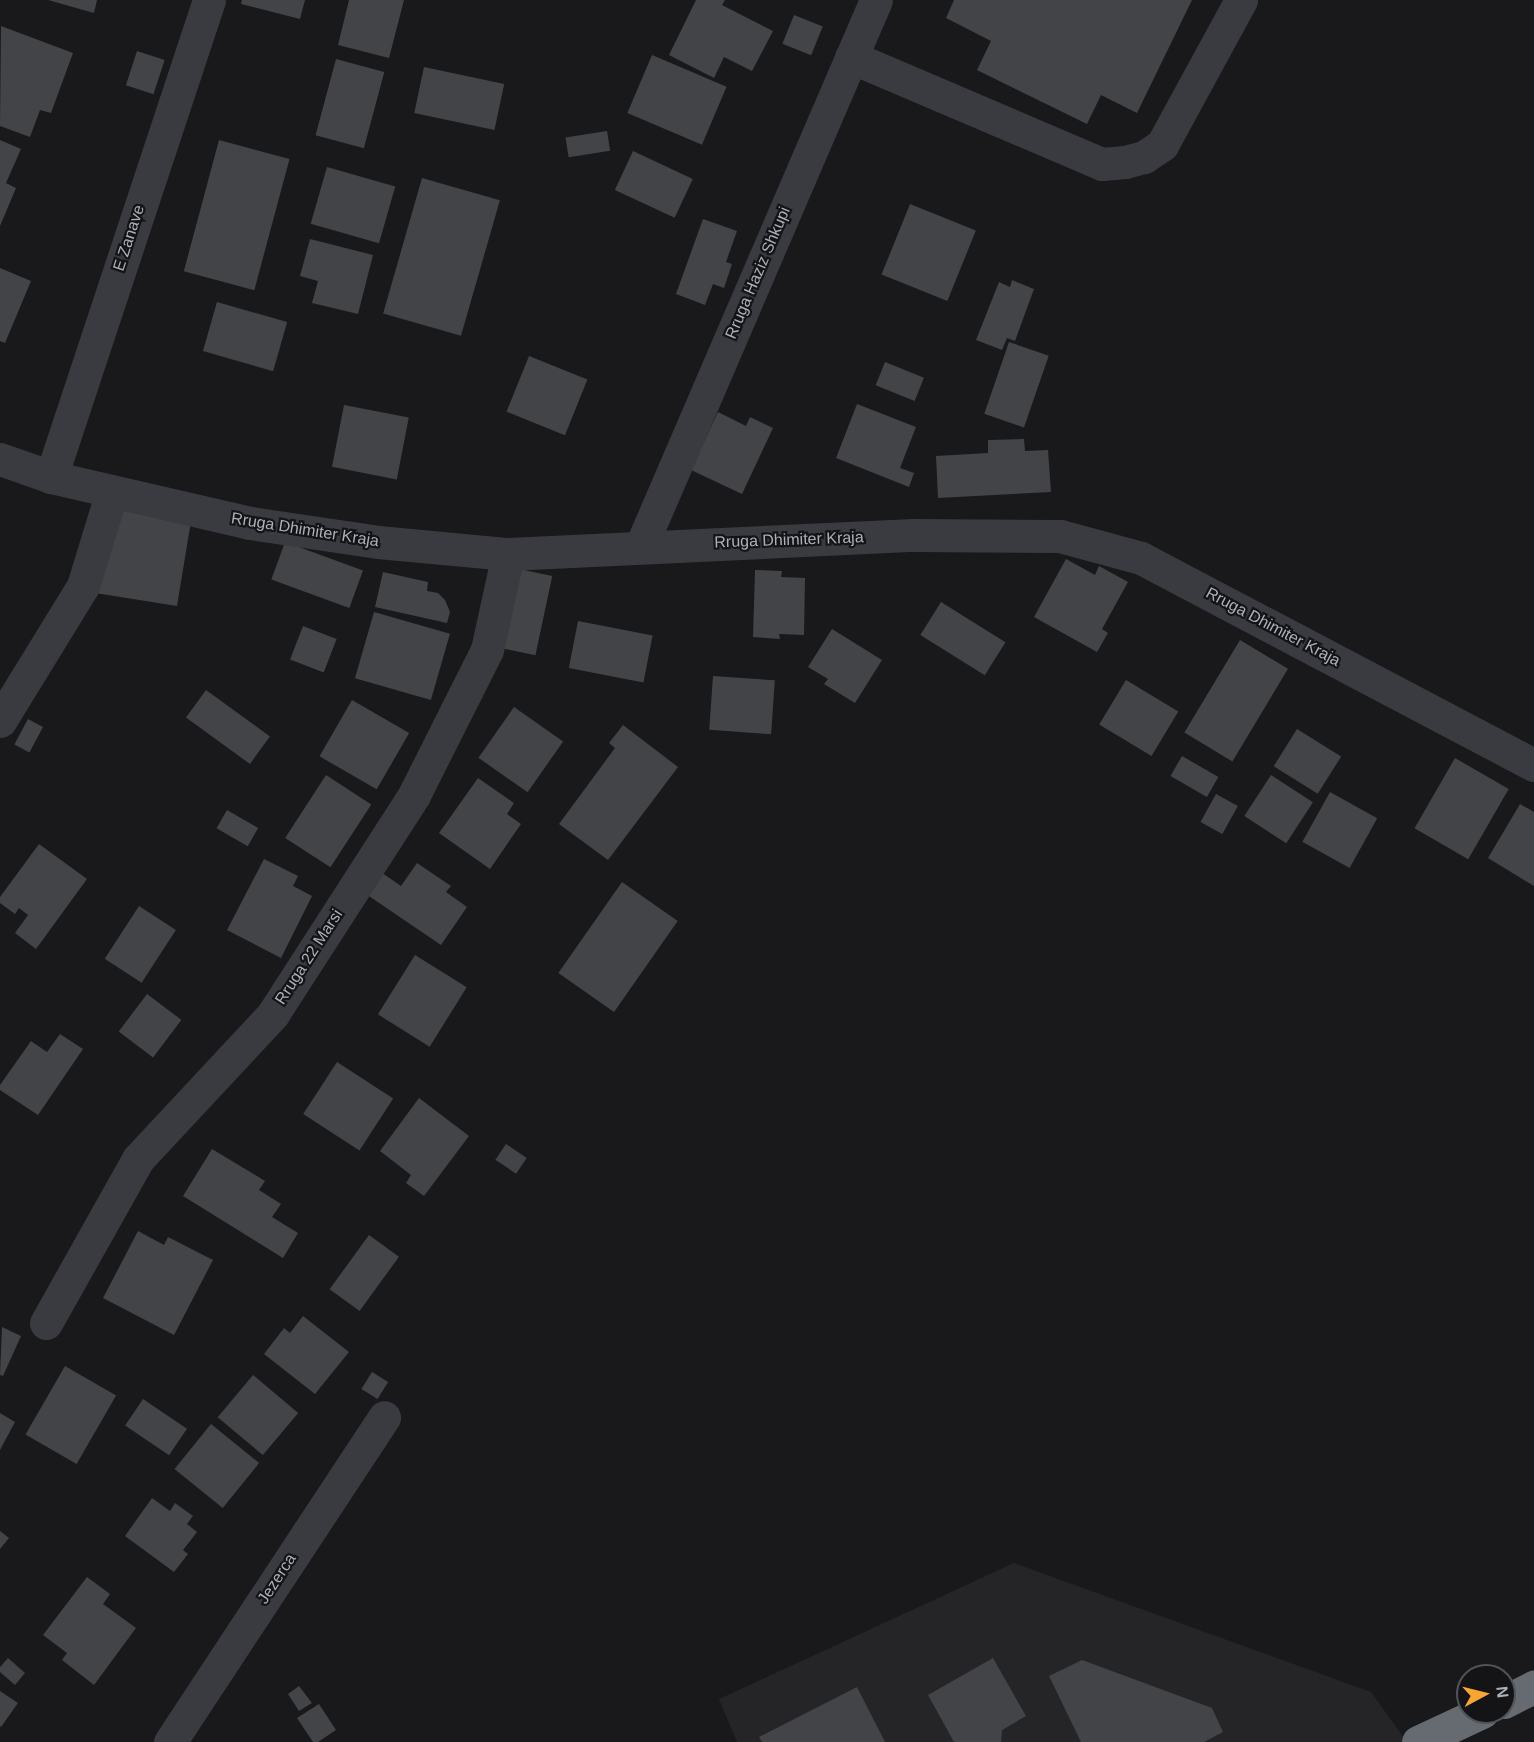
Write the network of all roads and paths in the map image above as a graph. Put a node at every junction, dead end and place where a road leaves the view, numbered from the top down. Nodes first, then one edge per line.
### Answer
1 (209, 0) edge
2 (876, 0) edge
3 (1241, 0) edge
4 (852, 57) junction
5 (0, 459) edge
6 (51, 477) junction
7 (112, 491) junction
8 (640, 546) junction
9 (508, 554) junction
10 (0, 721) edge
11 (1534, 765) edge
12 (45, 1323) dead end
13 (384, 1417) dead end
14 (1534, 1688) edge
15 (1516, 1696) edge
16 (1456, 1724) edge
17 (170, 1742) edge
18 (1418, 1742) edge

1 - 6 street, E Zanave
2 - 4 street, Rruga Haziz Shkupi
3 - 4 street
4 - 8 street, Rruga Haziz Shkupi
5 - 6 street, Rruga Dhimiter Kraja
6 - 7 street, Rruga Dhimiter Kraja
7 - 9 street, Rruga Dhimiter Kraja
7 - 10 street
8 - 9 street, Rruga Dhimiter Kraja
8 - 11 street, Rruga Dhimiter Kraja
9 - 12 street, Rruga 22 Marsi
13 - 17 street, Jezerca
14 - 15 highway
16 - 18 highway

